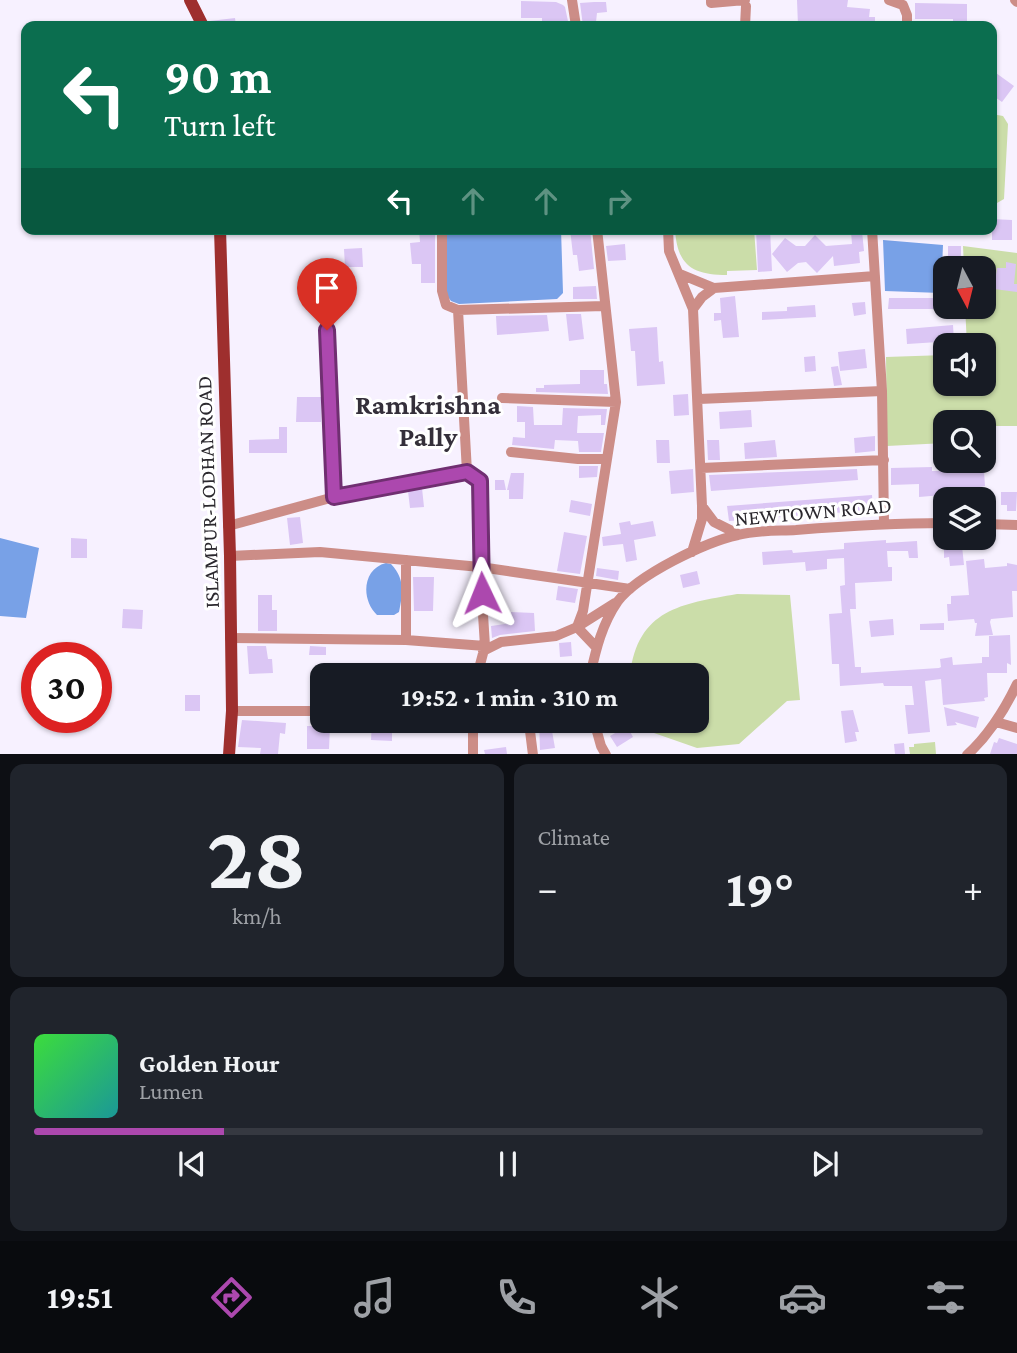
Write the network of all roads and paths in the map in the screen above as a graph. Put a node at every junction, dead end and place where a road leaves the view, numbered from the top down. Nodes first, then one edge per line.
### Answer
1 (190, 0) edge
2 (572, 0) edge
3 (890, 0) edge
4 (711, 1) edge
5 (746, 3) edge
6 (201, 21) edge
7 (575, 21) edge
8 (745, 21) edge
9 (908, 21) edge
10 (220, 235) edge
11 (442, 235) edge
12 (598, 235) edge
13 (668, 235) edge
14 (872, 235) edge
15 (680, 274) junction
16 (875, 276) junction
17 (714, 288) junction
18 (604, 306) junction
19 (693, 309) junction
20 (458, 310) junction
21 (327, 330) dead end
22 (882, 391) junction
23 (502, 398) dead end
24 (699, 399) junction
25 (617, 402) junction
26 (511, 452) dead end
27 (607, 459) junction
28 (884, 460) junction
29 (701, 468) junction
30 (467, 472) junction
31 (334, 497) junction
32 (702, 506) junction
33 (884, 523) junction
34 (933, 523) edge
35 (996, 525) edge
36 (228, 526) junction
37 (1017, 526) edge
38 (738, 534) junction
39 (692, 552) junction
40 (230, 556) junction
41 (406, 560) junction
42 (480, 567) junction
43 (586, 584) junction
44 (630, 589) junction
45 (618, 601) junction
46 (577, 627) junction
47 (230, 638) junction
48 (406, 640) junction
49 (596, 647) junction
50 (484, 648) junction
51 (480, 663) edge
52 (593, 663) edge
53 (1017, 684) edge
54 (232, 710) junction
55 (310, 711) edge
56 (996, 722) junction
57 (1017, 729) edge
58 (473, 733) edge
59 (530, 733) edge
60 (597, 733) edge
61 (229, 754) edge
62 (473, 754) edge
63 (533, 754) edge
64 (606, 754) edge
65 (967, 754) edge

1 - 6 main road
2 - 7 street
3 - 9 street
4 - 5 street
5 - 8 street
10 - 36 main road, ISLAMPUR-LODHAN ROAD
11 - 20 street
12 - 18 street
13 - 15 street
14 - 16 street
15 - 17 street
15 - 19 street
16 - 17 street
16 - 22 street
17 - 19 street
18 - 20 street
18 - 25 street
19 - 24 street
20 - 30 street
21 - 31 street
22 - 24 street
22 - 28 street
23 - 25 street
24 - 29 street
25 - 27 street
26 - 27 street
27 - 43 street
28 - 29 street
28 - 33 street
29 - 32 street
30 - 31 street
30 - 42 street
31 - 36 street
32 - 38 street
32 - 39 street
33 - 34 street, NEWTOWN ROAD
33 - 38 street, NEWTOWN ROAD
35 - 37 street
36 - 40 main road, ISLAMPUR-LODHAN ROAD
38 - 39 street, NEWTOWN ROAD
39 - 44 street, NEWTOWN ROAD
40 - 41 street
40 - 47 main road, ISLAMPUR-LODHAN ROAD
41 - 42 street
41 - 48 street
42 - 43 street
42 - 50 street
43 - 44 street
43 - 46 street
44 - 45 street, NEWTOWN ROAD
45 - 46 street
45 - 49 street
46 - 49 street
46 - 50 street
47 - 48 street
47 - 54 main road, ISLAMPUR-LODHAN ROAD
48 - 50 street
49 - 52 street
50 - 51 street
53 - 56 street
54 - 55 street
54 - 61 main road, ISLAMPUR-LODHAN ROAD
56 - 57 street
56 - 65 street
58 - 62 street
59 - 63 street
60 - 64 street

